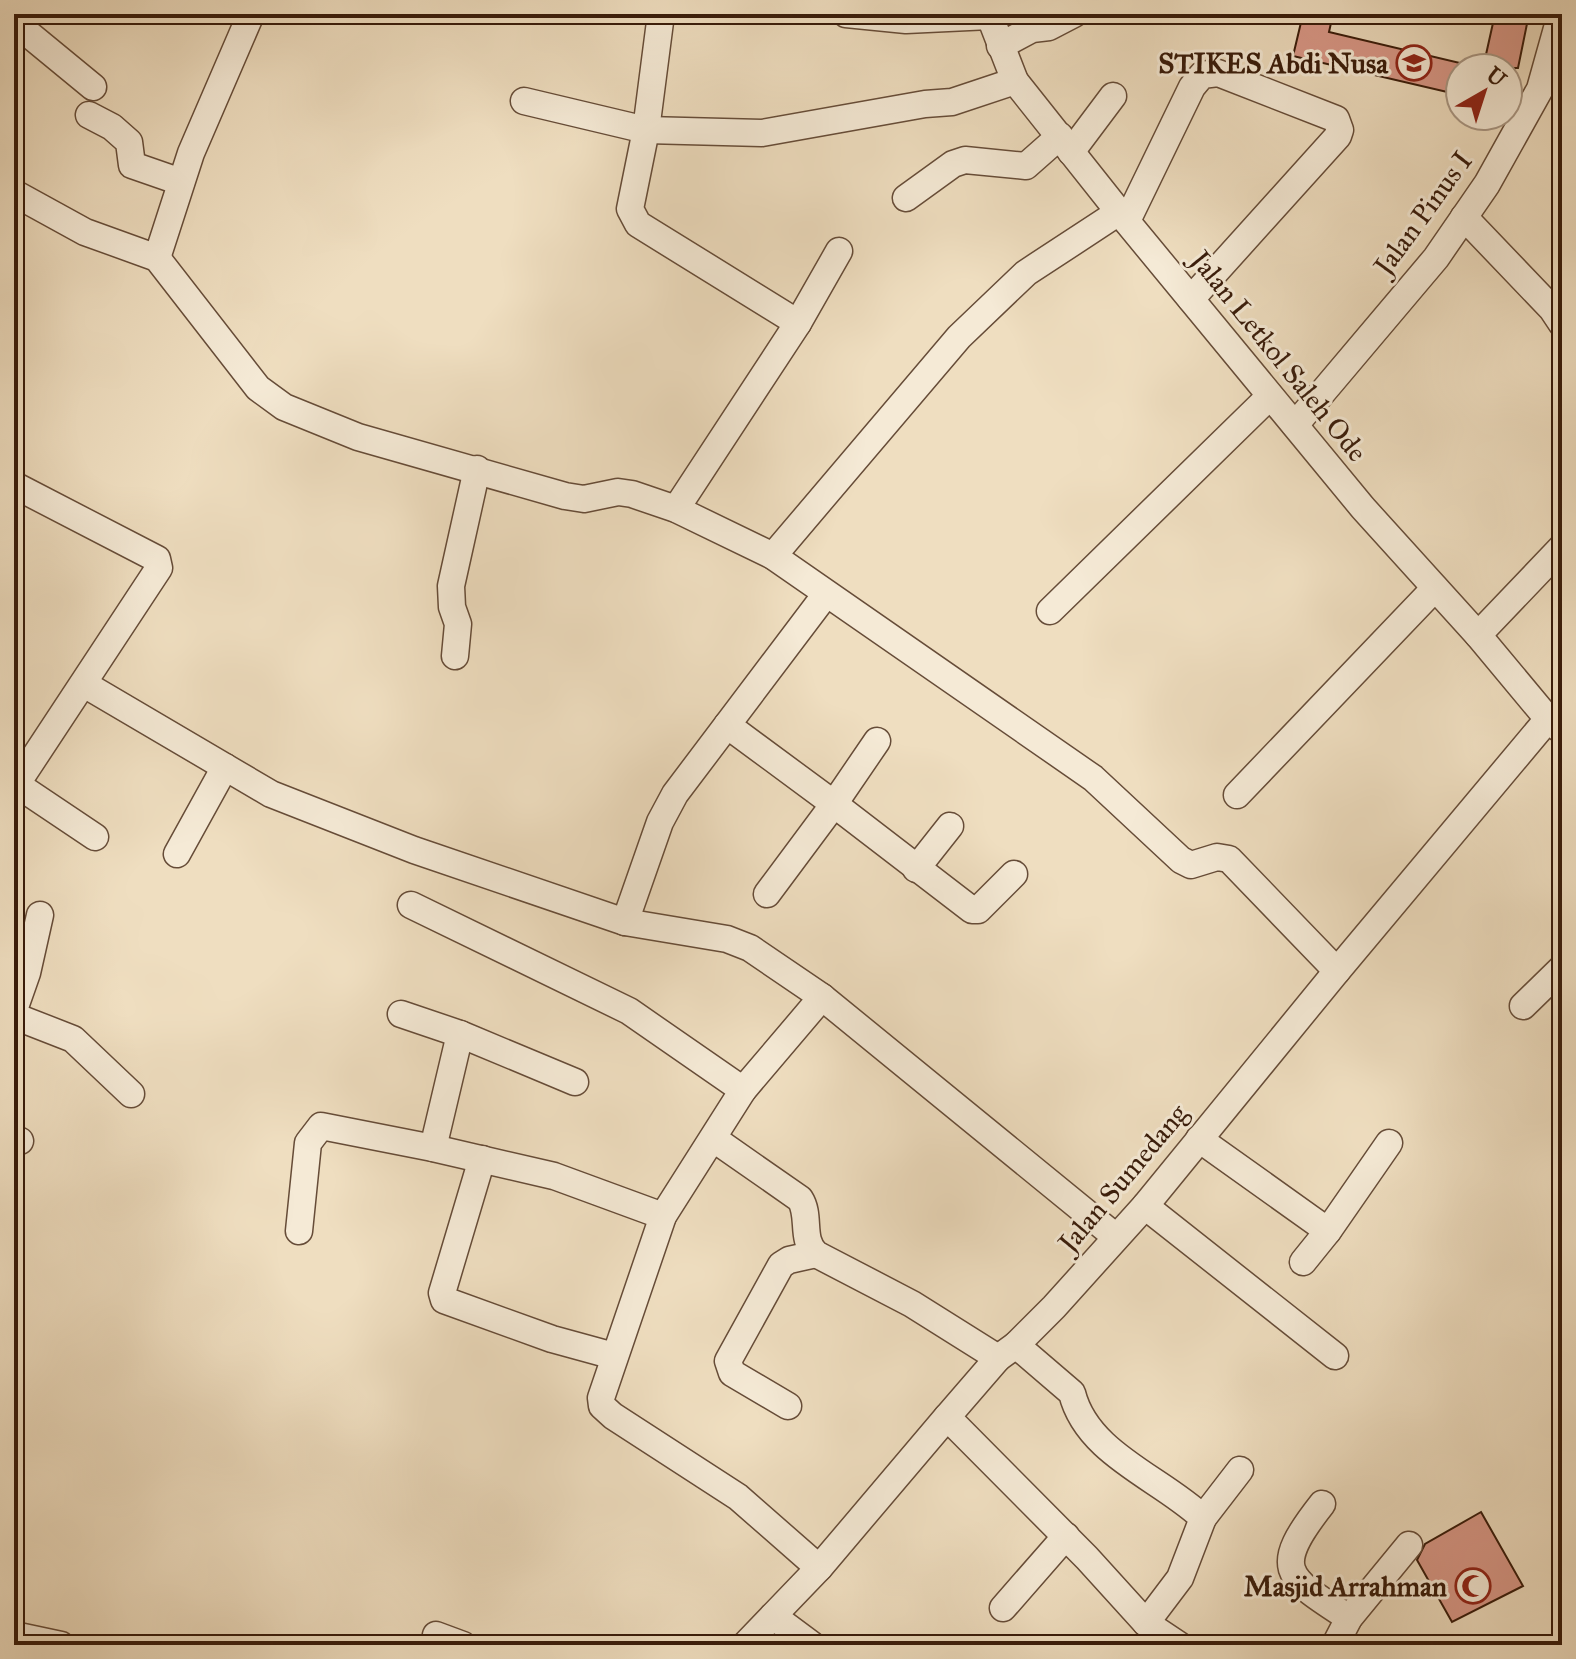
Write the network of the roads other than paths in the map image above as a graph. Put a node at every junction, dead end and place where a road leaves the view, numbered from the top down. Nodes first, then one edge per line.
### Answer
1 (251, 14) edge
2 (661, 14) edge
3 (846, 14) edge
4 (1074, 14) edge
5 (1561, 14) edge
6 (990, 15) edge
7 (14, 22) edge
8 (1000, 46) junction
9 (1015, 81) junction
10 (93, 87) dead end
11 (1113, 96) dead end
12 (524, 101) dead end
13 (89, 115) dead end
14 (646, 130) junction
15 (1065, 144) junction
16 (181, 182) junction
17 (14, 193) edge
18 (906, 198) dead end
19 (1123, 216) junction
20 (1464, 217) junction
21 (839, 251) dead end
22 (157, 258) junction
23 (1191, 299) junction
24 (798, 323) junction
25 (1562, 324) edge
26 (1270, 396) junction
27 (1295, 425) junction
28 (477, 469) junction
29 (14, 485) edge
30 (676, 509) junction
31 (1562, 547) edge
32 (773, 556) junction
33 (1435, 588) junction
34 (826, 594) junction
35 (1050, 611) dead end
36 (1478, 635) junction
37 (455, 656) dead end
38 (84, 684) junction
39 (727, 725) junction
40 (1555, 725) edge
41 (877, 741) dead end
42 (225, 767) junction
43 (15, 786) edge
44 (1237, 795) dead end
45 (834, 804) junction
46 (950, 826) dead end
47 (95, 837) dead end
48 (177, 854) dead end
49 (916, 869) junction
50 (1014, 874) dead end
51 (767, 894) dead end
52 (411, 905) dead end
53 (40, 915) dead end
54 (625, 922) junction
55 (1562, 968) edge
56 (1337, 971) junction
57 (822, 997) junction
58 (1523, 1006) dead end
59 (14, 1010) edge
60 (401, 1014) dead end
61 (14, 1016) edge
62 (460, 1034) junction
63 (575, 1082) dead end
64 (743, 1090) junction
65 (131, 1094) dead end
66 (714, 1139) junction
67 (1199, 1139) junction
68 (1389, 1143) dead end
69 (433, 1148) junction
70 (482, 1159) junction
71 (1145, 1206) junction
72 (663, 1216) junction
73 (299, 1231) dead end
74 (1328, 1231) junction
75 (1116, 1237) junction
76 (816, 1254) junction
77 (1303, 1262) dead end
78 (1007, 1352) junction
79 (614, 1356) junction
80 (1335, 1356) dead end
81 (788, 1406) dead end
82 (947, 1417) junction
83 (1240, 1470) dead end
84 (1322, 1504) dead end
85 (1203, 1518) junction
86 (1066, 1536) junction
87 (1409, 1545) dead end
88 (819, 1568) junction
89 (1003, 1608) dead end
90 (773, 1616) junction
91 (1349, 1618) junction
92 (1146, 1623) junction
93 (14, 1635) edge
94 (436, 1635) dead end
95 (61, 1645) edge
96 (463, 1645) edge
97 (745, 1645) edge
98 (812, 1645) edge
99 (1179, 1645) edge
100 (1335, 1645) edge

1 - 16 street
2 - 14 street
3 - 6 street
4 - 8 street
5 - 20 street, Jalan Pinus I
6 - 8 street, Jalan Letkol Saleh Ode
7 - 10 street
8 - 9 street, Jalan Letkol Saleh Ode
9 - 14 street
9 - 15 street, Jalan Letkol Saleh Ode
11 - 15 street
12 - 14 street
13 - 16 street
14 - 24 street
15 - 18 street
15 - 19 street, Jalan Letkol Saleh Ode
16 - 22 street
17 - 22 street
19 - 23 street, Jalan Letkol Saleh Ode
19 - 23 street
19 - 32 street
20 - 25 street
20 - 27 street, Jalan Pinus I
21 - 24 street
22 - 28 street
23 - 26 street, Jalan Letkol Saleh Ode
24 - 30 street
26 - 27 street, Jalan Letkol Saleh Ode
26 - 35 street
27 - 33 street, Jalan Letkol Saleh Ode
28 - 30 street
28 - 37 street
29 - 38 street
30 - 32 street
31 - 36 street
32 - 34 street
33 - 36 street, Jalan Letkol Saleh Ode
33 - 44 street
34 - 39 street
34 - 56 street
36 - 40 street, Jalan Letkol Saleh Ode
38 - 42 street
38 - 43 street
39 - 45 street
39 - 54 street
40 - 56 street, Jalan Sumedang
41 - 45 street
42 - 48 street
42 - 54 street
43 - 47 street
45 - 49 street
45 - 51 street
46 - 49 street
49 - 50 street
52 - 64 street
53 - 59 street
54 - 57 street
55 - 58 street
56 - 67 street, Jalan Sumedang
57 - 64 street
57 - 75 street
60 - 62 street
61 - 65 street
62 - 63 street
62 - 69 street
64 - 66 street
66 - 72 street
66 - 76 street
67 - 71 street, Jalan Sumedang
67 - 74 street
68 - 74 street
69 - 70 street
69 - 73 street
70 - 72 street
70 - 79 street
71 - 75 street, Jalan Sumedang
71 - 80 street
72 - 79 street
74 - 77 street
75 - 78 street, Jalan Sumedang
76 - 78 street
76 - 81 street
78 - 82 street, Jalan Sumedang
78 - 85 street
79 - 88 street
82 - 86 street
82 - 88 street, Jalan Sumedang
83 - 85 street
84 - 91 street
85 - 92 street
86 - 89 street
86 - 92 street
87 - 91 street
88 - 90 street, Jalan Sumedang
90 - 97 street, Jalan Sumedang
90 - 98 street
91 - 100 street
92 - 99 street
93 - 95 street
94 - 96 street

